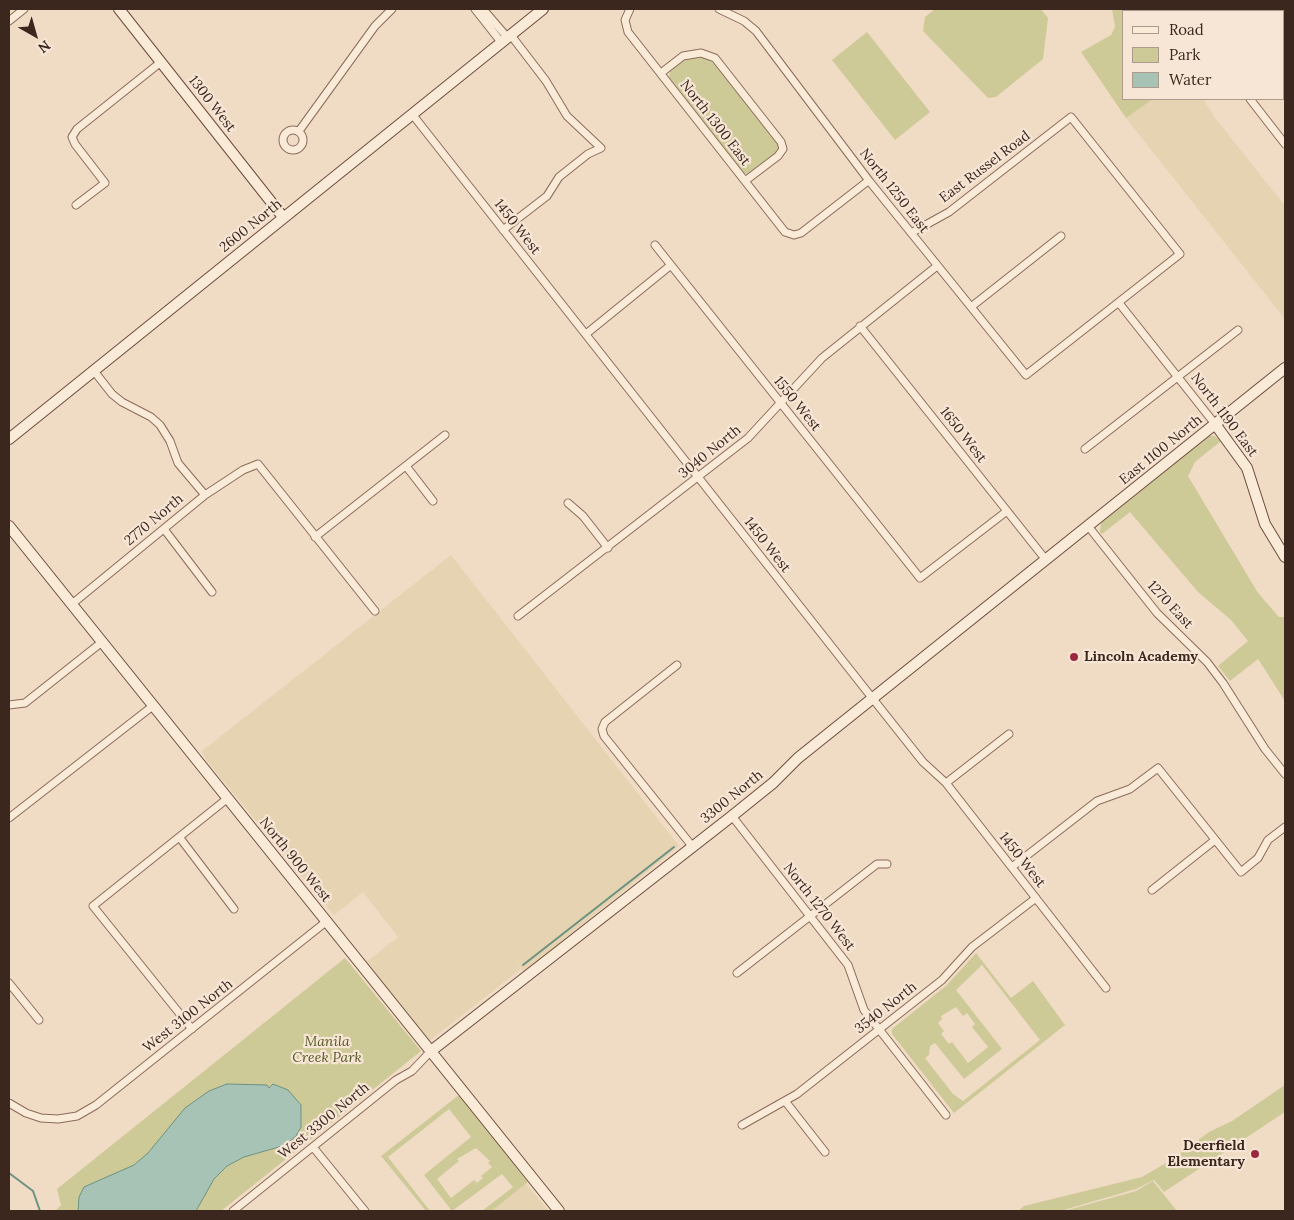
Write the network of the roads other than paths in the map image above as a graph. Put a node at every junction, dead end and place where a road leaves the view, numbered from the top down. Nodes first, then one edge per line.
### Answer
1 (24, 9) edge
2 (119, 9) edge
3 (392, 9) edge
4 (474, 9) edge
5 (483, 9) edge
6 (543, 9) edge
7 (630, 9) edge
8 (719, 9) edge
9 (9, 21) edge
10 (506, 38) junction
11 (161, 62) junction
12 (661, 73) junction
13 (1251, 100) edge
14 (412, 114) junction
15 (299, 131) dead end
16 (1285, 144) edge
17 (868, 180) junction
18 (745, 181) junction
19 (76, 205) dead end
20 (283, 217) junction
21 (503, 230) junction
22 (911, 233) junction
23 (1061, 236) dead end
24 (655, 245) dead end
25 (671, 266) junction
26 (936, 266) junction
27 (1119, 303) junction
28 (971, 307) junction
29 (860, 326) junction
30 (1238, 330) dead end
31 (586, 334) junction
32 (1285, 368) edge
33 (94, 371) junction
34 (1178, 376) junction
35 (779, 403) junction
36 (1215, 424) junction
37 (445, 435) dead end
38 (9, 439) edge
39 (1085, 448) dead end
40 (406, 466) junction
41 (698, 478) junction
42 (204, 495) junction
43 (433, 501) dead end
44 (568, 503) dead end
45 (1007, 511) junction
46 (9, 526) edge
47 (1088, 526) junction
48 (164, 529) junction
49 (315, 537) junction
50 (608, 548) junction
51 (1050, 557) junction
52 (1285, 557) edge
53 (212, 592) dead end
54 (72, 604) junction
55 (375, 612) dead end
56 (518, 616) dead end
57 (102, 642) junction
58 (677, 665) dead end
59 (873, 699) junction
60 (9, 705) edge
61 (154, 705) junction
62 (1009, 734) dead end
63 (1285, 774) edge
64 (946, 784) junction
65 (228, 798) junction
66 (732, 816) junction
67 (9, 818) edge
68 (1285, 827) edge
69 (180, 838) junction
70 (1215, 840) junction
71 (692, 846) junction
72 (887, 864) dead end
73 (1012, 867) junction
74 (1152, 890) dead end
75 (1036, 898) junction
76 (234, 909) dead end
77 (811, 916) junction
78 (327, 921) junction
79 (737, 973) dead end
80 (9, 983) edge
81 (1106, 988) dead end
82 (39, 1020) dead end
83 (879, 1029) junction
84 (192, 1030) junction
85 (431, 1051) junction
86 (784, 1101) junction
87 (9, 1103) edge
88 (946, 1115) dead end
89 (742, 1125) dead end
90 (313, 1147) junction
91 (825, 1152) dead end
92 (233, 1211) edge
93 (365, 1211) edge
94 (560, 1211) edge

1 - 9 street
2 - 11 street, 1300 West
3 - 15 street
4 - 10 street
5 - 10 street
6 - 10 street, 2600 North
7 - 12 street, North 1300 East
8 - 17 street, North 1250 East
10 - 14 street, 2600 North
10 - 21 street
11 - 19 street
11 - 20 street, 1300 West
12 - 18 street, North 1300 East
12 - 18 street
13 - 16 street
14 - 20 street, 2600 North
14 - 21 street, 1450 West
17 - 18 street, North 1300 East
17 - 22 street, North 1250 East
20 - 33 street, 2600 North
21 - 31 street, 1450 West
22 - 26 street, North 1250 East
22 - 27 street, East Russel Road
23 - 28 street
24 - 25 street, 1550 West
25 - 31 street
25 - 35 street, 1550 West
26 - 28 street, North 1250 East
26 - 29 street, 3040 North
27 - 28 street, North 1250 East
27 - 34 street, North 1190 East
29 - 35 street, 3040 North
29 - 45 street, 1650 West
30 - 34 street
31 - 41 street, 1450 West
32 - 36 street, East 1100 North
33 - 38 street, 2600 North
33 - 42 street
34 - 36 street, North 1190 East
34 - 39 street
35 - 41 street, 3040 North
35 - 45 street, 1550 West
36 - 47 street, East 1100 North
36 - 52 street, North 1190 East
37 - 40 street
40 - 43 street
40 - 49 street
41 - 50 street, 3040 North
41 - 59 street, 1450 West
42 - 48 street, 2770 North
42 - 49 street, 2770 North
44 - 50 street
45 - 51 street, 1650 West
46 - 54 street, North 900 West
47 - 51 street, East 1100 North
47 - 63 street, 1270 East
48 - 53 street
48 - 54 street, 2770 North
49 - 55 street
50 - 56 street, 3040 North
51 - 59 street, 3300 North
54 - 57 street, North 900 West
57 - 60 street
57 - 61 street, North 900 West
58 - 71 street
59 - 64 street, 1450 West
59 - 66 street, 3300 North
61 - 65 street, North 900 West
61 - 67 street
62 - 64 street
64 - 73 street, 1450 West
65 - 69 street
65 - 78 street, North 900 West
66 - 71 street, 3300 North
66 - 77 street, North 1270 West
68 - 70 street
69 - 76 street
69 - 84 street
70 - 73 street
70 - 74 street
71 - 85 street, 3300 North
72 - 77 street
73 - 75 street, 1450 West
75 - 81 street, 1450 West
75 - 83 street, 3540 North
77 - 79 street
77 - 83 street, North 1270 West
78 - 84 street, West 3100 North
78 - 85 street, North 900 West
80 - 82 street
83 - 86 street, 3540 North
83 - 88 street, North 1270 West
84 - 87 street, West 3100 North
85 - 90 street, West 3300 North
85 - 94 street, North 900 West
86 - 89 street, 3540 North
86 - 91 street
90 - 92 street, West 3300 North
90 - 93 street

